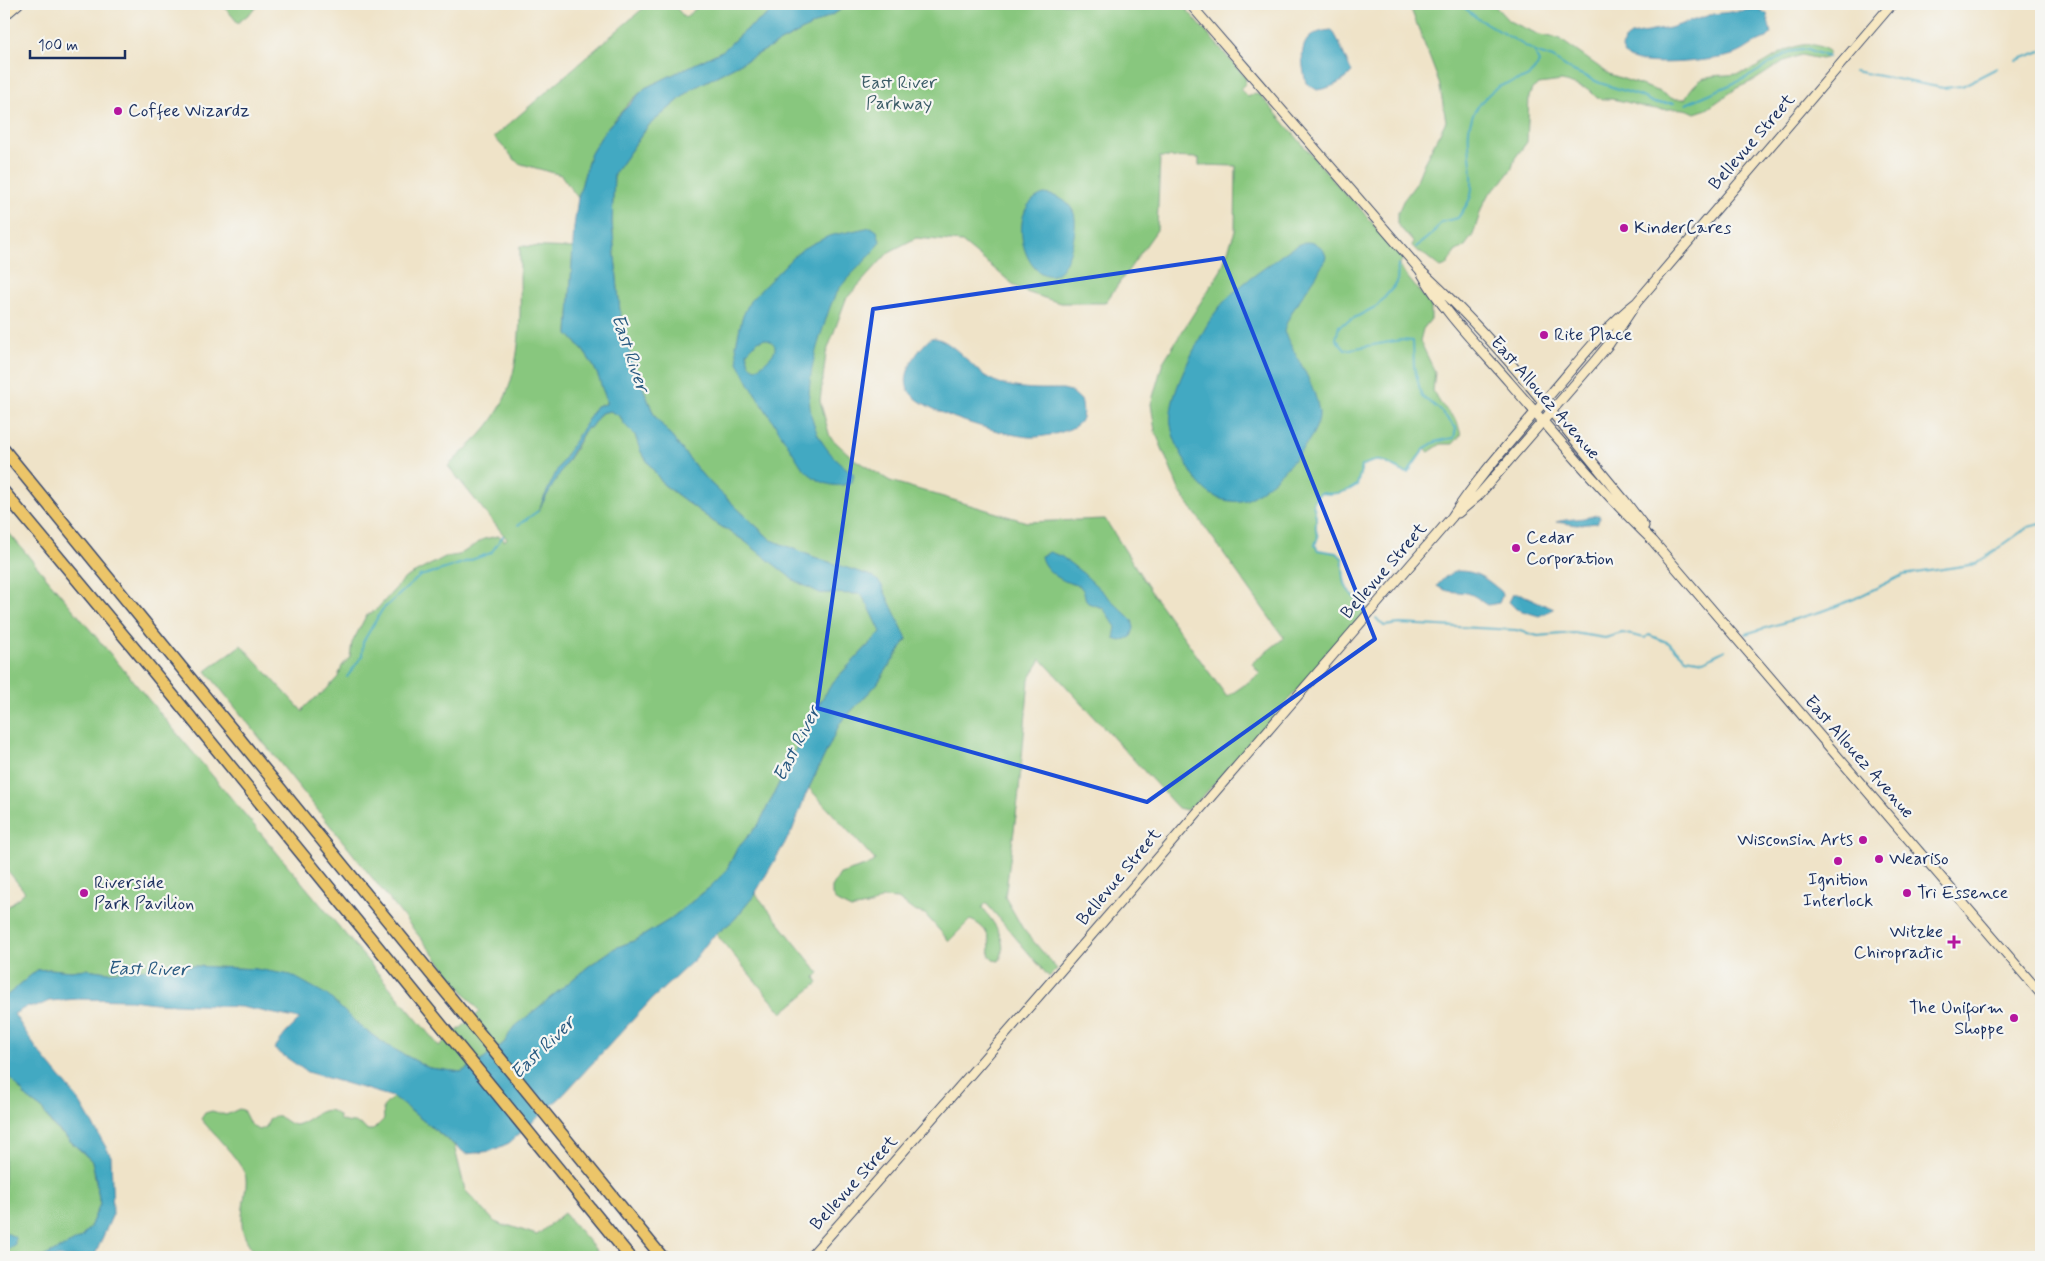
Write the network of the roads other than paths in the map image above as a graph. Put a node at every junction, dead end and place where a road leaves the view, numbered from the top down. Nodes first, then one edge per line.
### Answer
1 (18, 4) edge
2 (1190, 4) edge
3 (1892, 4) edge
4 (4, 16) edge
5 (1420, 270) junction
6 (1637, 302) junction
7 (1544, 403) junction
8 (1534, 412) junction
9 (1551, 412) junction
10 (1542, 422) junction
11 (4, 450) edge
12 (4, 492) edge
13 (1452, 518) junction
14 (1654, 541) junction
15 (2041, 994) edge
16 (630, 1257) edge
17 (662, 1257) edge
18 (810, 1257) edge

1 - 4 street
2 - 5 street, East Allouez Avenue
3 - 6 street, Bellevue Street
5 - 7 street, East Allouez Avenue
5 - 8 street, East Allouez Avenue
6 - 7 street, Bellevue Street
6 - 9 street, Bellevue Street
7 - 8 street, Bellevue Street
7 - 9 street, East Allouez Avenue
8 - 10 street, East Allouez Avenue
8 - 13 street, Bellevue Street
9 - 10 street, Bellevue Street
9 - 14 street, East Allouez Avenue
10 - 13 street, Bellevue Street
10 - 14 street, East Allouez Avenue
11 - 17 highway
12 - 16 highway
13 - 18 street, Bellevue Street
14 - 15 street, East Allouez Avenue

